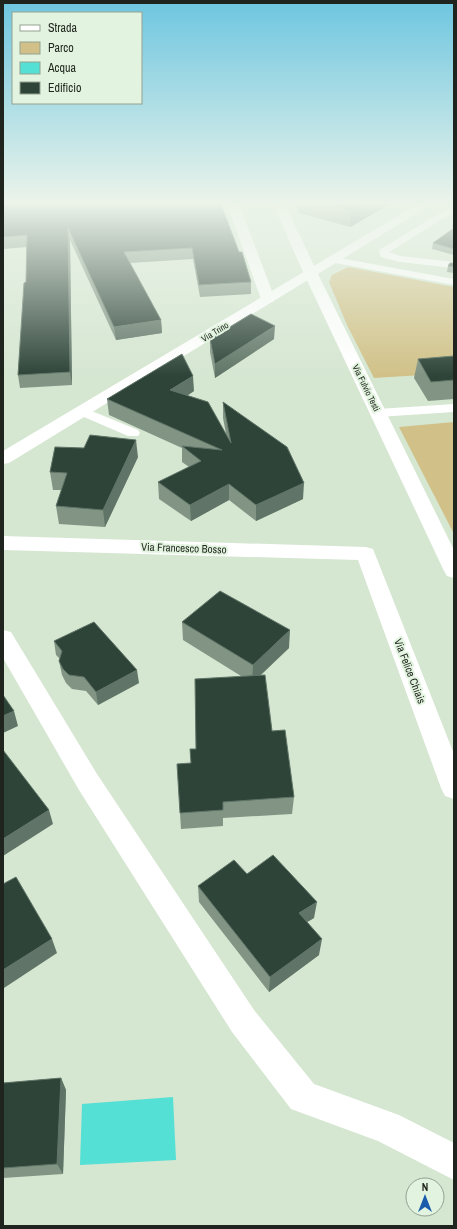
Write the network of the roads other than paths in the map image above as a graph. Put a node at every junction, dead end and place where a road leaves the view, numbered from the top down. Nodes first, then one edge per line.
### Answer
1 (254, 261) edge
2 (305, 261) edge
3 (332, 261) edge
4 (353, 261) edge
5 (421, 261) edge
6 (454, 265) edge
7 (311, 274) junction
8 (454, 282) edge
9 (268, 300) junction
10 (454, 408) edge
11 (82, 411) junction
12 (378, 413) junction
13 (132, 433) dead end
14 (3, 458) edge
15 (3, 543) edge
16 (366, 554) joint
17 (454, 571) edge
18 (3, 638) edge
19 (454, 788) edge
20 (454, 1162) edge

1 - 9 street
2 - 7 street, Via Fulvio Testi
3 - 7 street, Via Trino
4 - 8 lane
5 - 6 lane
7 - 9 street, Via Trino
7 - 12 street, Via Fulvio Testi
9 - 11 street, Via Trino
10 - 12 lane
11 - 13 lane
11 - 14 street, Via Trino
12 - 17 street, Via Fulvio Testi
15 - 16 street, Via Francesco Bosso
16 - 19 street, Via Felice Chiais
18 - 20 street

